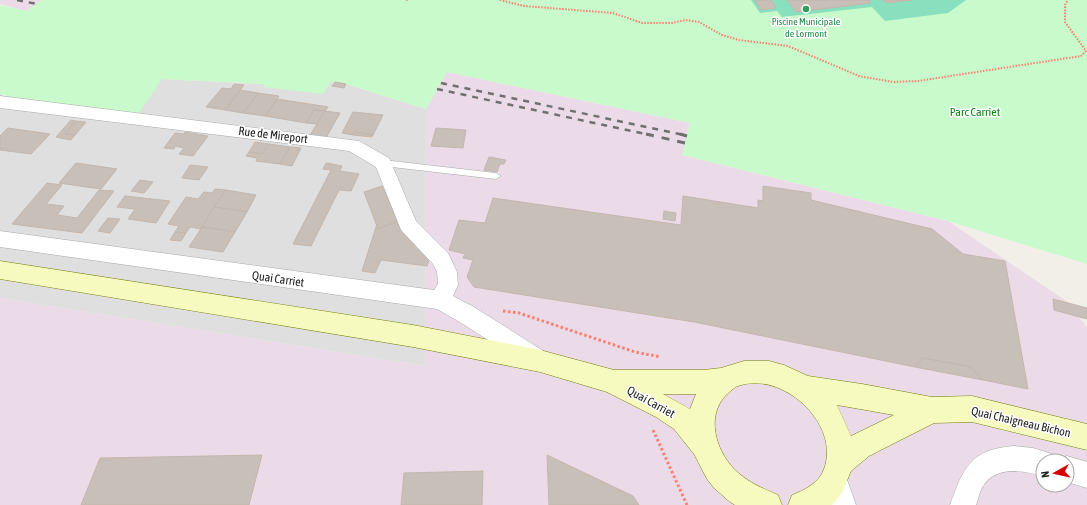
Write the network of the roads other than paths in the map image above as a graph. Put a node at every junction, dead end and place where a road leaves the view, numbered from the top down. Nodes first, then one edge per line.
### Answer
1 (0, 102) edge
2 (383, 163) junction
3 (496, 176) dead end
4 (0, 239) edge
5 (0, 270) edge
6 (440, 300) junction
7 (540, 361) junction
8 (724, 380) junction
9 (612, 381) junction
10 (805, 388) junction
11 (932, 410) junction
12 (1087, 437) edge
13 (704, 444) junction
14 (1035, 462) edge
15 (1075, 471) edge
16 (1087, 475) edge
17 (839, 483) edge
18 (756, 503) edge
19 (802, 505) edge
20 (963, 505) edge

1 - 2 street, Rue de Mireport
2 - 3 lane
2 - 6 street
4 - 6 street, Quai Carriet
5 - 7 main road, Quai Carriet
6 - 7 street, Quai Carriet
7 - 9 main road, Quai Carriet
8 - 9 main road, Quai Carriet
8 - 10 main road
8 - 13 main road
9 - 13 main road, Quai Carriet
10 - 11 main road, Quai Chaigneau Bichon
10 - 17 main road
11 - 12 main road, Quai Chaigneau Bichon
11 - 17 main road, Quai Chaigneau Bichon
13 - 18 main road
14 - 20 street
15 - 16 street
17 - 19 main road, Quai Chaigneau Bichon

